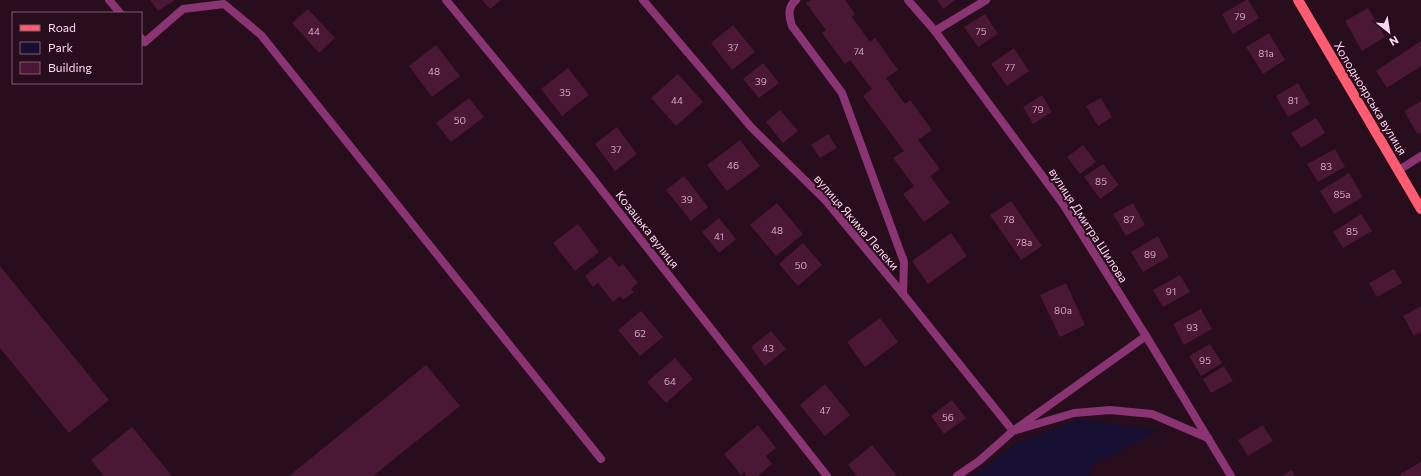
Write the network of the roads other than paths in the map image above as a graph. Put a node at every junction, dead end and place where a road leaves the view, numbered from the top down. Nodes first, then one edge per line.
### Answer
1 (109, 0) edge
2 (446, 0) edge
3 (643, 0) edge
4 (796, 0) edge
5 (908, 0) edge
6 (986, 0) edge
7 (1298, 0) edge
8 (119, 12) edge
9 (935, 31) junction
10 (143, 40) edge
11 (1421, 156) edge
12 (1399, 170) junction
13 (1421, 209) edge
14 (904, 294) junction
15 (1146, 336) junction
16 (1013, 431) junction
17 (1208, 438) junction
18 (600, 459) dead end
19 (827, 476) edge
20 (957, 476) edge
21 (1231, 476) edge

1 - 8 street
2 - 19 street, Козацька вулиця
3 - 14 street, вулиця Якима Лелеки
4 - 14 street
5 - 9 street, вулиця Дмитра Шилова
6 - 9 street
7 - 12 main road, Холодноярська вулиця
9 - 15 street, вулиця Дмитра Шилова
10 - 18 street
11 - 12 street
12 - 13 main road, Холодноярська вулиця
14 - 16 street, вулиця Якима Лелеки
15 - 16 street
15 - 17 street, вулиця Дмитра Шилова
16 - 17 street
16 - 20 street
17 - 21 street, вулиця Дмитра Шилова

